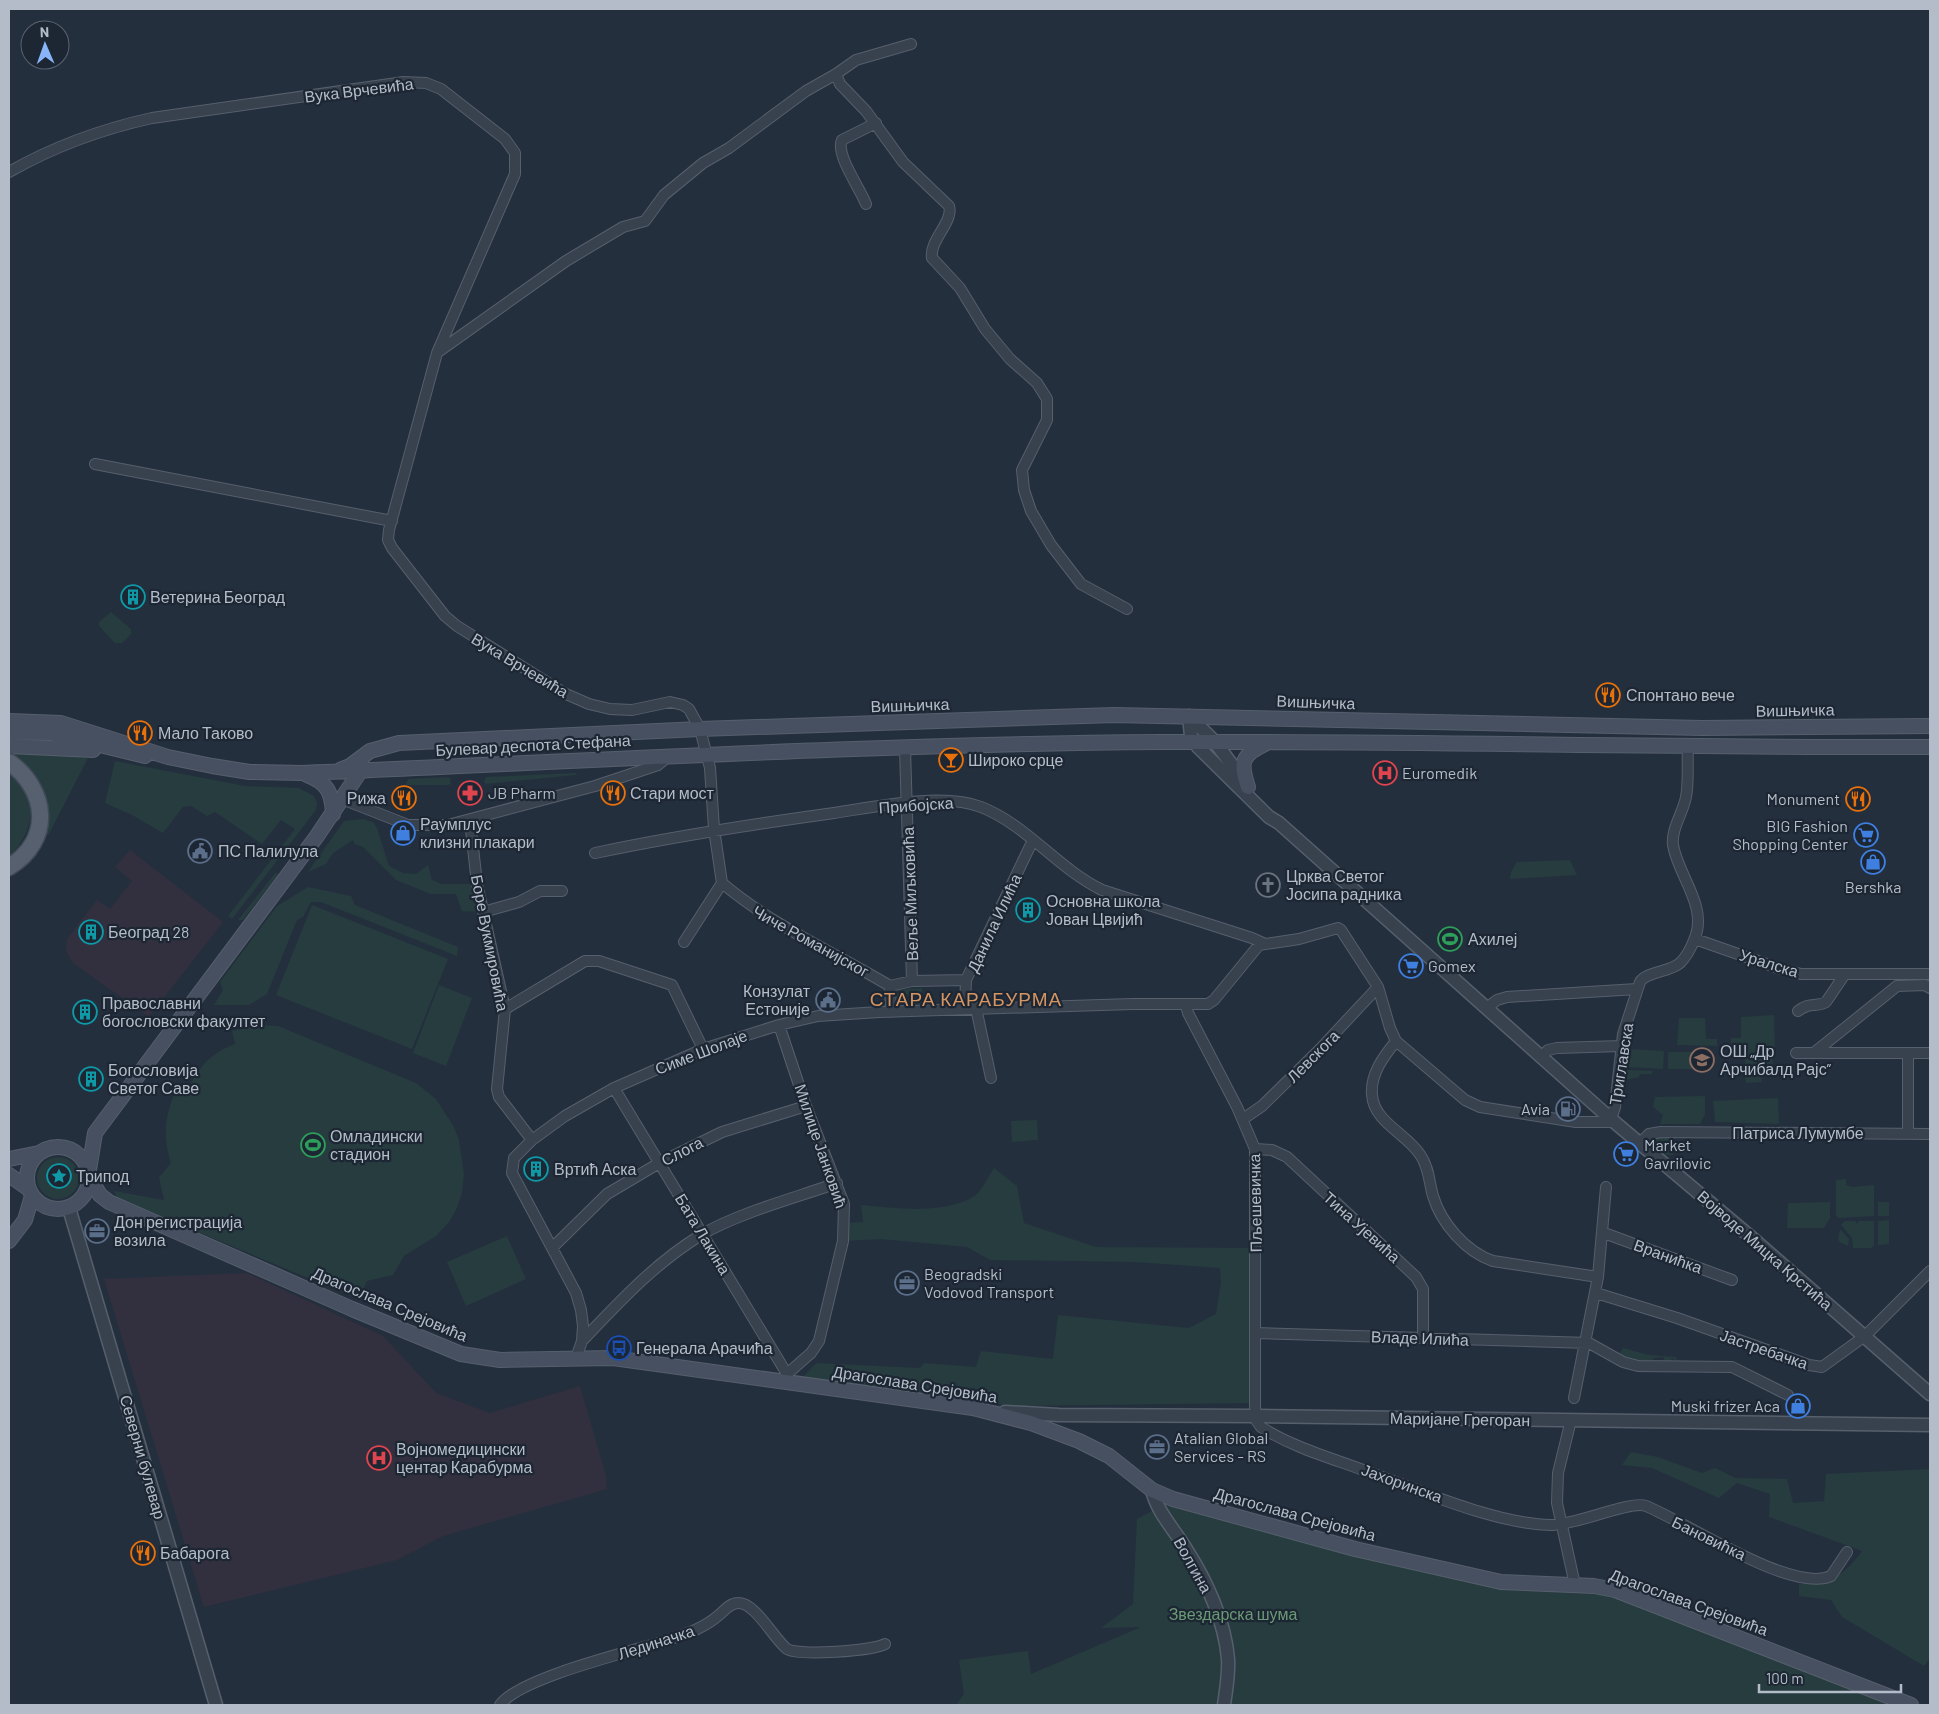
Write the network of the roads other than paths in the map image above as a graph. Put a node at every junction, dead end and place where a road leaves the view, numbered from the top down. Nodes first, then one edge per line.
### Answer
1 (911, 44) dead end
2 (836, 74) junction
3 (876, 124) junction
4 (9, 172) edge
5 (866, 204) dead end
6 (437, 353) junction
7 (95, 464) dead end
8 (392, 521) junction
9 (1127, 610) dead end
10 (1189, 716) junction
11 (9, 721) edge
12 (1930, 726) edge
13 (700, 729) junction
14 (9, 732) edge
15 (1194, 742) junction
16 (1215, 742) junction
17 (1266, 744) junction
18 (9, 746) edge
19 (380, 747) junction
20 (1688, 747) junction
21 (1930, 747) edge
22 (905, 748) junction
23 (117, 750) junction
24 (707, 754) junction
25 (664, 756) junction
26 (168, 757) junction
27 (9, 762) edge
28 (361, 771) junction
29 (334, 772) junction
30 (302, 773) junction
31 (1248, 787) junction
32 (342, 799) junction
33 (907, 803) junction
34 (333, 814) junction
35 (470, 820) junction
36 (1279, 823) junction
37 (714, 829) junction
38 (1033, 840) junction
39 (595, 853) dead end
40 (9, 867) edge
41 (722, 883) junction
42 (562, 891) dead end
43 (483, 912) junction
44 (1695, 939) junction
45 (684, 942) dead end
46 (1263, 944) junction
47 (1846, 974) junction
48 (1930, 974) edge
49 (1889, 975) junction
50 (966, 980) junction
51 (912, 981) junction
52 (1929, 984) edge
53 (890, 986) junction
54 (1378, 986) junction
55 (1897, 986) junction
56 (1638, 989) junction
57 (1186, 1005) junction
58 (1488, 1007) junction
59 (965, 1008) junction
60 (976, 1008) junction
61 (505, 1009) junction
62 (1798, 1011) dead end
63 (891, 1012) junction
64 (779, 1025) junction
65 (1396, 1042) junction
66 (1621, 1046) junction
67 (703, 1049) junction
68 (1815, 1052) junction
69 (1796, 1053) dead end
70 (1908, 1053) junction
71 (1930, 1053) edge
72 (1542, 1056) junction
73 (991, 1078) dead end
74 (614, 1088) junction
75 (806, 1106) junction
76 (1243, 1119) junction
77 (1612, 1120) junction
78 (95, 1133) junction
79 (1908, 1134) junction
80 (1930, 1134) edge
81 (532, 1140) junction
82 (1640, 1143) junction
83 (63, 1147) junction
84 (1255, 1149) junction
85 (39, 1154) junction
86 (9, 1159) edge
87 (661, 1162) junction
88 (89, 1173) junction
89 (9, 1174) edge
90 (837, 1182) junction
91 (1606, 1187) dead end
92 (30, 1192) junction
93 (104, 1199) junction
94 (75, 1204) junction
95 (49, 1208) junction
96 (25, 1220) junction
97 (1604, 1233) junction
98 (703, 1234) junction
99 (9, 1241) edge
100 (552, 1248) junction
101 (1930, 1271) edge
102 (1598, 1277) junction
103 (1732, 1280) dead end
104 (1596, 1293) junction
105 (1256, 1333) junction
106 (1865, 1336) junction
107 (1423, 1338) junction
108 (582, 1341) junction
109 (1585, 1343) junction
110 (576, 1358) junction
111 (787, 1378) junction
112 (1930, 1394) edge
113 (1788, 1395) dead end
114 (1574, 1398) dead end
115 (989, 1412) junction
116 (1255, 1416) junction
117 (1572, 1420) junction
118 (1930, 1425) edge
119 (1152, 1490) junction
120 (1560, 1525) junction
121 (1847, 1552) dead end
122 (1574, 1585) junction
123 (884, 1644) dead end
124 (216, 1705) edge
125 (500, 1705) edge
126 (1224, 1705) edge
127 (1911, 1705) edge

1 - 2 street
2 - 3 street
2 - 6 street
3 - 5 street
3 - 9 street
4 - 6 street, Вука Врчевића
6 - 8 street, Вука Врчевића
7 - 8 street
8 - 13 street, Вука Врчевића
10 - 12 main road, Вишњичка
10 - 13 main road, Вишњичка
10 - 15 street
10 - 16 street, Војводе Мицка Крстића
11 - 26 main road, Булевар деспота Стефана
13 - 19 main road, Булевар деспота Стефана
13 - 24 street, Вука Врчевића
14 - 23 main road, Булевар деспота Стефана
15 - 16 main road
15 - 22 main road
15 - 36 street, Војводе Мицка Крстића
16 - 17 main road
16 - 31 street, Војводе Мицка Крстића
17 - 20 main road
17 - 31 main road
18 - 23 main road
19 - 28 main road
19 - 29 main road, Булевар деспота Стефана
20 - 21 main road
20 - 44 street, Триглавска
22 - 24 main road
22 - 33 street, Веље Миљковића
23 - 26 main road, Булевар деспота Стефана
24 - 25 main road, Булевар деспота Стефана
24 - 37 street
25 - 28 main road, Булевар деспота Стефана
25 - 35 street
26 - 30 main road, Булевар деспота Стефана
27 - 40 main road
28 - 29 main road, Булевар деспота Стефана
28 - 32 main road
29 - 30 main road, Булевар деспота Стефана
30 - 34 main road
31 - 36 street, Војводе Мицка Крстића
32 - 34 main road
32 - 35 street
33 - 37 street, Прибојска
33 - 38 street, Прибојска
33 - 51 street, Веље Миљковића
34 - 78 main road
35 - 43 street, Боре Вукмировића
36 - 58 street, Војводе Мицка Крстића
37 - 39 street, Прибојска
37 - 41 street
38 - 46 street, Прибојска
38 - 50 street, Данила Илића
41 - 45 street
41 - 53 street, Чиче Романијског
42 - 43 street
43 - 61 street, Боре Вукмировића
44 - 47 street, Уралска
44 - 56 street, Триглавска
46 - 54 street
46 - 57 street, Симе Шолаје
47 - 49 street, Уралска
47 - 62 street
48 - 49 street, Уралска
49 - 55 street
50 - 51 street
50 - 59 street, Данила Илића
51 - 53 street
52 - 55 street
53 - 63 street
54 - 65 street
54 - 76 street, Левскога
55 - 68 street
56 - 58 street
56 - 66 street, Триглавска
57 - 60 street, Симе Шолаје
57 - 76 street, Пљешевичка
58 - 72 street, Војводе Мицка Крстића
59 - 60 street, Симе Шолаје
59 - 63 street, Симе Шолаје
60 - 73 street
61 - 67 street
61 - 81 street, Боре Вукмировића
63 - 64 street, Симе Шолаје
64 - 67 street, Симе Шолаје
64 - 75 street, Милице Јанковић
65 - 77 street
65 - 102 street
66 - 72 street
66 - 77 street, Триглавска
67 - 74 street, Симе Шолаје
68 - 69 street
68 - 70 street
70 - 71 street
70 - 79 street
72 - 77 street, Војводе Мицка Крстића
74 - 81 street, Симе Шолаје
74 - 87 street, Бата Лакина
75 - 87 street, Слога
75 - 90 street, Милице Јанковић
76 - 84 street, Пљешевичка
77 - 82 street, Војводе Мицка Крстића
78 - 83 main road
78 - 88 main road
79 - 80 street, Патриса Лумумбе
79 - 82 street, Патриса Лумумбе
81 - 100 street
82 - 106 street, Војводе Мицка Крстића
83 - 85 main road
83 - 88 main road
84 - 105 street, Пљешевичка
84 - 107 street, Тина Ујевића
85 - 86 main road
85 - 92 main road
87 - 98 street, Бата Лакина
87 - 100 street, Слога
88 - 93 main road
88 - 94 main road
89 - 92 main road
90 - 98 street
90 - 111 street, Милице Јанковић
91 - 97 street
92 - 95 main road
92 - 96 main road
93 - 94 main road, Драгослава Срејовића
93 - 110 main road, Драгослава Срејовића
94 - 95 main road
94 - 124 street, Северни булевар
95 - 96 main road
96 - 99 main road
97 - 102 street
97 - 103 street, Вранићка
98 - 108 street
98 - 111 street, Бата Лакина
100 - 108 street
101 - 106 street, Јастребачка
102 - 104 street
104 - 106 street, Јастребачка
104 - 109 street
105 - 107 street, Владе Илића
105 - 116 street, Пљешевичка
106 - 112 street, Војводе Мицка Крстића
107 - 109 street, Владе Илића
108 - 110 street
109 - 113 street
109 - 114 street
110 - 111 main road, Драгослава Срејовића
111 - 115 main road, Драгослава Срејовића
115 - 116 street, Маријане Грегоран
115 - 119 main road, Драгослава Срејовића
116 - 117 street, Маријане Грегоран
116 - 120 street, Јахоринска
117 - 118 street, Маријане Грегоран
117 - 120 street
119 - 122 main road, Драгослава Срејовића
119 - 126 street, Волгина
120 - 121 street, Бановићка
120 - 122 street
122 - 127 main road, Драгослава Срејовића
123 - 125 street, Лединачка

